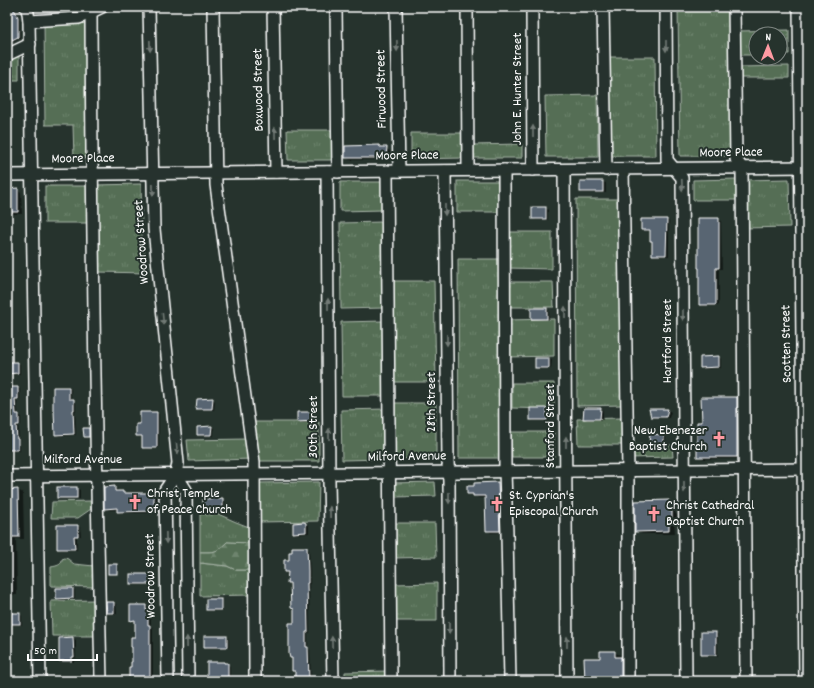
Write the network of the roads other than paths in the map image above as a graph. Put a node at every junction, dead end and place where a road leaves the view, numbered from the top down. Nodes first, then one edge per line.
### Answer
1 (26, 7) edge
2 (102, 7) edge
3 (149, 7) edge
4 (213, 7) edge
5 (273, 7) edge
6 (336, 7) edge
7 (396, 7) edge
8 (466, 7) edge
9 (532, 7) edge
10 (603, 7) edge
11 (666, 7) edge
12 (734, 7) edge
13 (799, 7) edge
14 (91, 12) junction
15 (29, 21) junction
16 (30, 44) junction
17 (7, 55) edge
18 (804, 167) edge
19 (742, 168) junction
20 (624, 169) junction
21 (675, 169) junction
22 (468, 170) junction
23 (504, 170) junction
24 (533, 170) junction
25 (564, 170) junction
26 (606, 170) junction
27 (387, 171) junction
28 (399, 171) junction
29 (445, 171) junction
30 (216, 172) junction
31 (276, 172) junction
32 (332, 172) junction
33 (153, 173) junction
34 (7, 174) edge
35 (32, 174) junction
36 (92, 174) junction
37 (805, 469) edge
38 (628, 470) junction
39 (684, 470) junction
40 (744, 470) junction
41 (505, 471) junction
42 (566, 471) junction
43 (390, 472) junction
44 (448, 472) junction
45 (254, 473) junction
46 (329, 473) junction
47 (176, 474) junction
48 (37, 475) junction
49 (96, 475) junction
50 (7, 476) edge
51 (40, 681) edge
52 (100, 681) edge
53 (168, 681) edge
54 (188, 681) edge
55 (255, 681) edge
56 (333, 681) edge
57 (392, 681) edge
58 (450, 681) edge
59 (510, 681) edge
60 (568, 681) edge
61 (628, 681) edge
62 (686, 681) edge
63 (746, 681) edge
64 (805, 681) edge

1 - 15 street
2 - 14 street
3 -> 33 street, Woodrow Street
4 - 30 street
31 -> 5 street, Boxwood Street
6 - 32 street, 30th Street
7 -> 28 street, Firwood Street
8 - 22 street
24 -> 9 street, John E. Hunter Street
10 - 26 street
11 -> 21 street, Hartford Street
12 - 19 street
13 - 18 street, Scotten Street
14 - 15 street
14 - 36 street
15 - 16 street
16 - 17 street
16 - 35 street
18 - 19 street, Moore Place
18 - 37 street, Scotten Street
19 - 21 street, Moore Place
19 - 40 street
20 - 21 street, Moore Place
20 - 26 street, Moore Place
20 - 38 street
21 -> 39 street, Hartford Street
22 - 23 street, Moore Place
22 - 29 street, Moore Place
23 - 24 street, Moore Place
23 - 41 street
24 - 25 street, Moore Place
25 - 26 street, Moore Place
42 -> 25 street, Stanford Street
27 - 28 street, Moore Place
27 - 32 street, Moore Place
27 - 43 street
28 - 29 street, Moore Place
29 -> 44 street, 28th Street
30 - 31 street, Moore Place
30 - 33 street, Moore Place
30 - 45 street
31 - 32 street, Moore Place
46 -> 32 street, 30th Street
33 - 36 street, Moore Place
33 -> 47 street, Woodrow Street
34 - 35 street, Moore Place
35 - 36 street, Moore Place
35 - 48 street
36 - 49 street
37 - 40 street, Milford Avenue
37 - 64 street, Scotten Street
38 - 39 street, Milford Avenue
38 - 42 street, Milford Avenue
38 - 61 street
39 - 40 street, Milford Avenue
39 -> 62 street, Hartford Street
40 - 63 street
41 - 42 street, Milford Avenue
41 - 44 street, Milford Avenue
41 - 59 street
60 -> 42 street, Stanford Street
43 - 44 street, Milford Avenue
43 - 46 street, Milford Avenue
43 - 57 street
44 -> 58 street, 28th Street
45 - 46 street, Milford Avenue
45 - 47 street, Milford Avenue
45 - 55 street
56 -> 46 street, 30th Street
47 - 49 street, Milford Avenue
47 -> 53 street, Woodrow Street
54 -> 47 street
48 - 49 street, Milford Avenue
48 - 50 street, Milford Avenue
48 - 51 street
49 - 52 street

